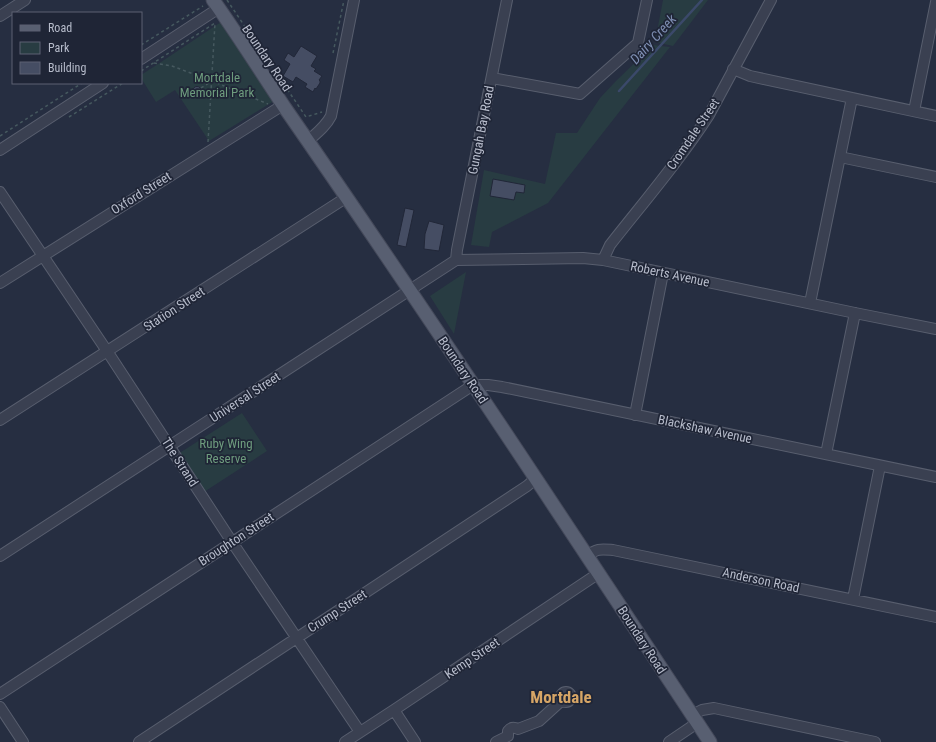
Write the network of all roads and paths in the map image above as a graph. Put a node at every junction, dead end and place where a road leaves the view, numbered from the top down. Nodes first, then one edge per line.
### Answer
1 (25, 0) edge
2 (344, 0) edge
3 (354, 0) edge
4 (507, 0) edge
5 (647, 0) edge
6 (771, 0) edge
7 (936, 2) edge
8 (215, 3) edge
9 (0, 16) edge
10 (142, 44) edge
11 (334, 52) dead end
12 (142, 58) edge
13 (154, 63) junction
14 (733, 69) junction
15 (142, 70) edge
16 (492, 78) junction
17 (212, 81) junction
18 (80, 84) edge
19 (101, 84) edge
20 (201, 88) dead end
21 (852, 98) junction
22 (277, 105) junction
23 (914, 111) junction
24 (322, 112) dead end
25 (936, 116) edge
26 (0, 136) edge
27 (308, 141) junction
28 (208, 144) dead end
29 (0, 150) edge
30 (840, 157) junction
31 (936, 177) edge
32 (0, 192) edge
33 (347, 197) junction
34 (42, 256) junction
35 (456, 260) junction
36 (603, 260) junction
37 (664, 273) junction
38 (0, 283) edge
39 (410, 290) junction
40 (810, 303) junction
41 (855, 313) junction
42 (936, 329) edge
43 (107, 352) junction
44 (473, 385) junction
45 (635, 415) junction
46 (0, 420) edge
47 (169, 446) junction
48 (826, 454) junction
49 (880, 466) junction
50 (936, 477) edge
51 (535, 479) junction
52 (232, 542) junction
53 (0, 556) edge
54 (587, 556) junction
55 (599, 573) junction
56 (853, 600) junction
57 (936, 617) edge
58 (297, 638) junction
59 (0, 694) edge
60 (562, 701) dead end
61 (0, 707) edge
62 (394, 710) junction
63 (695, 719) junction
64 (360, 732) junction
65 (23, 742) edge
66 (139, 742) edge
67 (345, 742) edge
68 (415, 742) edge
69 (496, 742) edge
70 (669, 742) edge
71 (710, 742) edge
72 (875, 742) edge

1 - 9 street
2 - 11 path
3 - 27 street
4 - 16 street, Gungah Bay Road
5 - 16 street
6 - 14 street, Cromdale Street
7 - 23 street
8 - 10 path
8 - 12 street
8 - 22 main road, Boundary Road
8 - 24 path, Boundary Road
13 - 15 path
13 - 17 path
13 - 17 path
14 - 21 street
14 - 36 street, Cromdale Street
16 - 35 street, Gungah Bay Road
17 - 20 path
17 - 22 path
17 - 28 path
18 - 26 path
19 - 29 street
21 - 23 street
21 - 30 street
22 - 27 main road, Boundary Road
22 - 34 street, Oxford Street
23 - 25 street
27 - 33 main road, Boundary Road
30 - 31 street
30 - 40 street
32 - 34 street, The Strand
33 - 39 main road, Boundary Road
33 - 43 street, Station Street
34 - 38 street, Oxford Street
34 - 43 street, The Strand
35 - 36 street, Roberts Avenue
35 - 39 street
36 - 37 street, Roberts Avenue
37 - 40 street, Roberts Avenue
37 - 45 street
39 - 44 main road, Boundary Road
39 - 47 street, Universal Street
40 - 41 street, Roberts Avenue
41 - 42 street, Roberts Avenue
41 - 48 street
43 - 46 street, Station Street
43 - 47 street, The Strand
44 - 45 street, Blackshaw Avenue
44 - 51 main road, Boundary Road
44 - 52 street, Broughton Street
45 - 48 street, Blackshaw Avenue
47 - 52 street, The Strand
47 - 53 street, Universal Street
48 - 49 street, Blackshaw Avenue
49 - 50 street, Blackshaw Avenue
49 - 56 street
51 - 54 main road, Boundary Road
51 - 58 street, Crump Street
52 - 58 street, The Strand
52 - 59 street, Broughton Street
54 - 55 main road, Boundary Road
54 - 56 street, Anderson Road
55 - 62 street, Kemp Street
55 - 63 main road, Boundary Road
56 - 57 street, Anderson Road
58 - 64 street, The Strand
58 - 66 street, Crump Street
60 - 69 street
61 - 65 street
62 - 64 street, Kemp Street
62 - 68 street
63 - 70 street
63 - 71 main road, Boundary Road
63 - 72 street
64 - 67 street, Kemp Street

